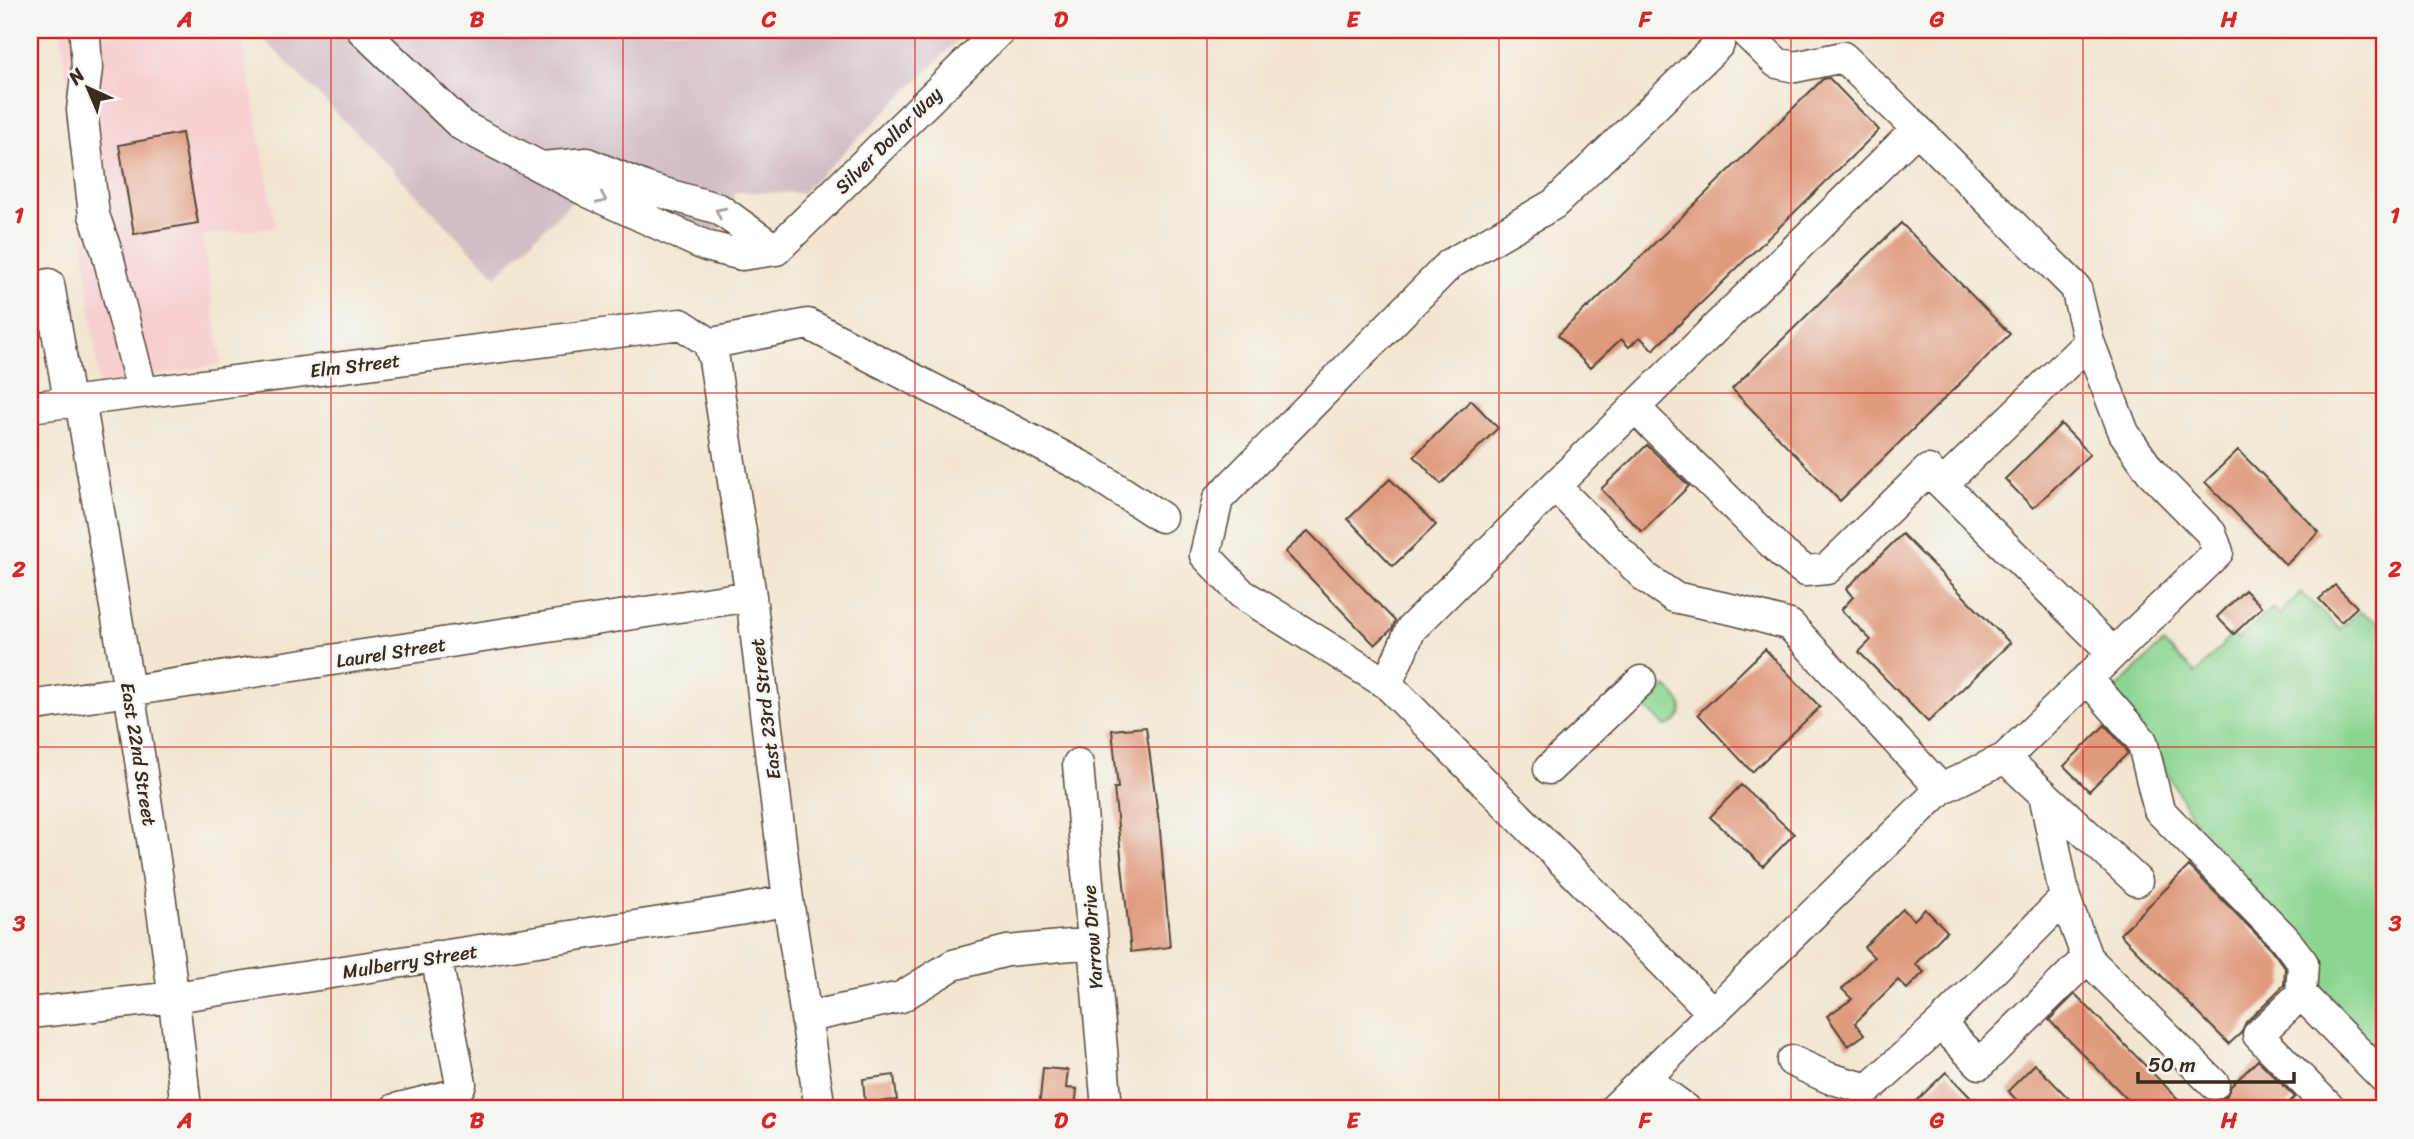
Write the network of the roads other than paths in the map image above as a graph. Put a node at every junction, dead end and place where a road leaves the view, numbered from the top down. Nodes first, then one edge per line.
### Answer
1 (362, 30) edge
2 (1000, 30) edge
3 (1717, 30) edge
4 (1743, 30) edge
5 (85, 37) dead end
6 (1917, 129) junction
7 (542, 167) junction
8 (776, 250) junction
9 (49, 284) dead end
10 (2089, 342) junction
11 (708, 344) junction
12 (142, 391) junction
13 (74, 400) junction
14 (30, 407) edge
15 (1634, 407) junction
16 (1943, 484) junction
17 (1555, 486) junction
18 (1161, 517) dead end
19 (751, 596) junction
20 (2113, 653) junction
21 (2087, 678) junction
22 (1641, 681) dead end
23 (1387, 684) junction
24 (130, 692) junction
25 (30, 706) edge
26 (2005, 758) junction
27 (1078, 764) dead end
28 (1549, 769) dead end
29 (1941, 789) junction
30 (2043, 794) junction
31 (2137, 881) dead end
32 (2065, 898) junction
33 (788, 900) junction
34 (1093, 943) junction
35 (436, 956) junction
36 (2087, 958) junction
37 (2301, 993) junction
38 (175, 996) junction
39 (30, 1013) edge
40 (1713, 1013) junction
41 (808, 1017) junction
42 (1940, 1024) junction
43 (1792, 1061) dead end
44 (2384, 1078) edge
45 (1645, 1079) junction
46 (2214, 1084) dead end
47 (2314, 1103) edge
48 (1623, 1107) edge
49 (187, 1109) edge
50 (395, 1109) edge
51 (820, 1109) edge
52 (1107, 1109) edge
53 (1686, 1109) edge

1 - 7 street
2 - 8 street, Silver Dollar Way
3 - 23 street
4 - 6 street
5 - 12 street
6 - 10 street
6 - 15 street
7 -> 8 street
8 -> 7 street
9 - 13 street, East 22nd Street
10 - 16 street
10 - 20 street
11 - 12 street, Elm Street
11 - 18 street
11 - 19 street, East 23rd Street
12 - 13 street, Elm Street
13 - 14 street, Elm Street
13 - 24 street, East 22nd Street
15 - 16 street
15 - 17 street
16 - 20 street
17 - 23 street
17 - 29 street
19 - 24 street, Laurel Street
19 - 33 street, East 23rd Street
20 - 21 street
21 - 26 street
21 - 37 street
22 - 28 street
23 - 40 street
24 - 25 street, Laurel Street
24 - 38 street, East 22nd Street
26 - 29 street
26 - 30 street
27 - 34 street, Yarrow Drive
29 - 40 street
30 - 31 street
30 - 32 street
32 - 36 street
32 - 42 street
33 - 35 street, Mulberry Street
33 - 41 street, East 23rd Street
34 - 41 street
34 - 52 street, Yarrow Drive
35 - 38 street, Mulberry Street
35 - 50 street
36 - 42 street
36 - 46 street
37 - 44 street
37 - 47 street
38 - 39 street, Mulberry Street
38 - 49 street, East 22nd Street
40 - 45 street
41 - 51 street, East 23rd Street
42 - 43 street
45 - 48 street
45 - 53 street

